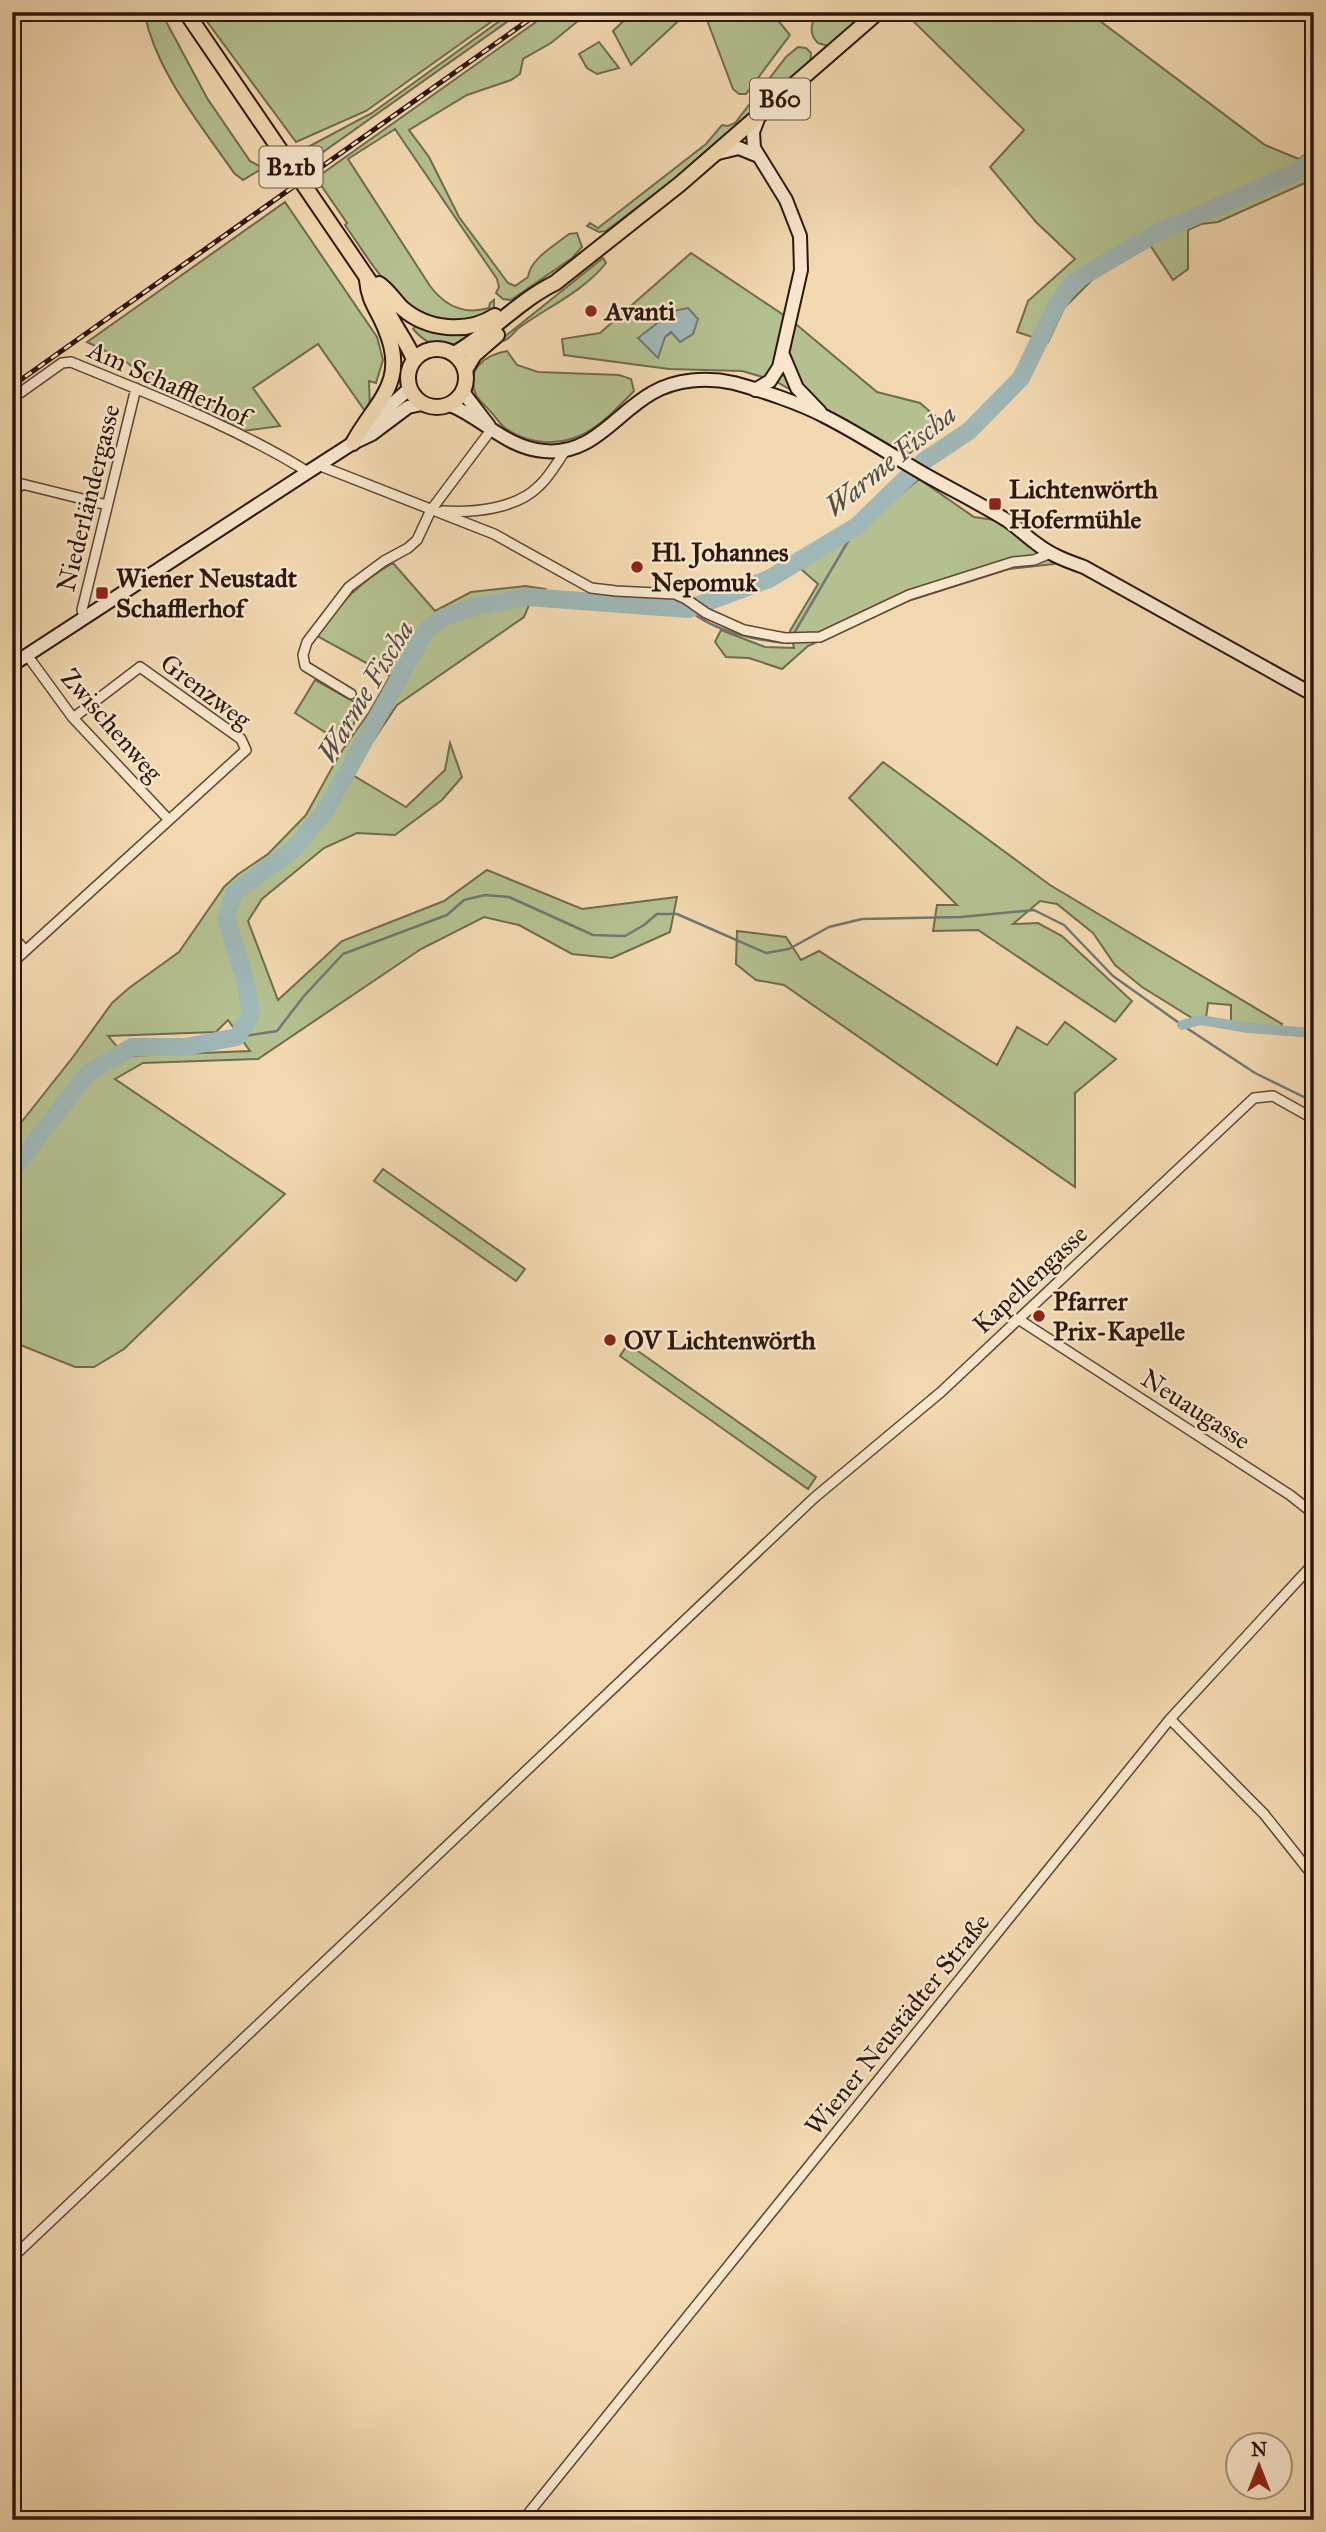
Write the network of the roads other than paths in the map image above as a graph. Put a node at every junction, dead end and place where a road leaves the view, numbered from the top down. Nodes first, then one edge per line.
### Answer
1 (187, 12) edge
2 (878, 12) edge
3 (758, 119) junction
4 (715, 154) junction
5 (757, 155) junction
6 (367, 278) junction
7 (555, 283) junction
8 (527, 299) junction
9 (385, 304) junction
10 (428, 350) junction
11 (454, 354) junction
12 (783, 355) junction
13 (414, 360) junction
14 (465, 369) junction
15 (136, 388) junction
16 (409, 389) junction
17 (755, 390) junction
18 (463, 392) junction
19 (17, 395) dead end
20 (422, 404) junction
21 (450, 405) junction
22 (823, 415) junction
23 (491, 430) junction
24 (353, 443) junction
25 (566, 450) junction
26 (313, 468) junction
27 (12, 494) edge
28 (107, 505) junction
29 (431, 510) junction
30 (1051, 553) junction
31 (84, 618) junction
32 (27, 655) junction
33 (12, 665) edge
34 (351, 694) dead end
35 (1314, 695) edge
36 (73, 718) junction
37 (169, 820) junction
38 (12, 936) edge
39 (24, 950) junction
40 (12, 963) edge
41 (1314, 1119) edge
42 (1018, 1319) junction
43 (1314, 1514) edge
44 (1314, 1563) edge
45 (1170, 1719) junction
46 (1314, 1877) edge
47 (12, 2258) edge
48 (523, 2520) edge

1 - 6 main road, B21b
2 - 3 main road, B60
3 - 4 main road, B60
3 - 5 main road
4 - 5 main road
4 - 7 main road, B60
5 - 12 main road
6 - 8 main road
6 - 9 main road, B21b
6 - 24 main road
7 - 8 main road, B60
7 - 14 main road, B60
8 - 11 main road, B60
9 - 10 main road, B21b
9 - 13 main road, B21b
10 - 11 main road
10 - 13 main road
11 - 14 main road
12 - 17 main road
12 - 22 main road
13 - 16 main road
14 - 18 main road
15 - 19 street, Am Schafflerhof
15 - 26 street, Am Schafflerhof
15 - 28 street, Niederländergasse
16 - 20 main road
16 - 24 main road
17 - 22 main road
17 - 25 main road
18 - 21 main road
18 - 23 main road
20 - 21 main road
20 - 24 main road
21 - 23 main road
22 - 30 main road
23 - 25 main road
23 - 29 street
24 - 26 main road
25 - 29 street
26 - 29 street, Am Schafflerhof
26 - 31 main road
27 - 28 street
28 - 31 street, Niederländergasse
29 - 30 street, Am Schafflerhof
29 - 34 street
30 - 35 main road
31 - 32 main road
32 - 33 main road
32 - 36 street, Zwischenweg
36 - 37 street, Zwischenweg
36 - 37 street, Grenzweg
37 - 39 street
38 - 39 street
39 - 40 street
41 - 42 street, Kapellengasse
42 - 43 street, Neuaugasse
42 - 47 street, Kapellengasse
44 - 45 street, Wiener Neustädter Straße
45 - 46 street
45 - 48 street, Wiener Neustädter Straße

